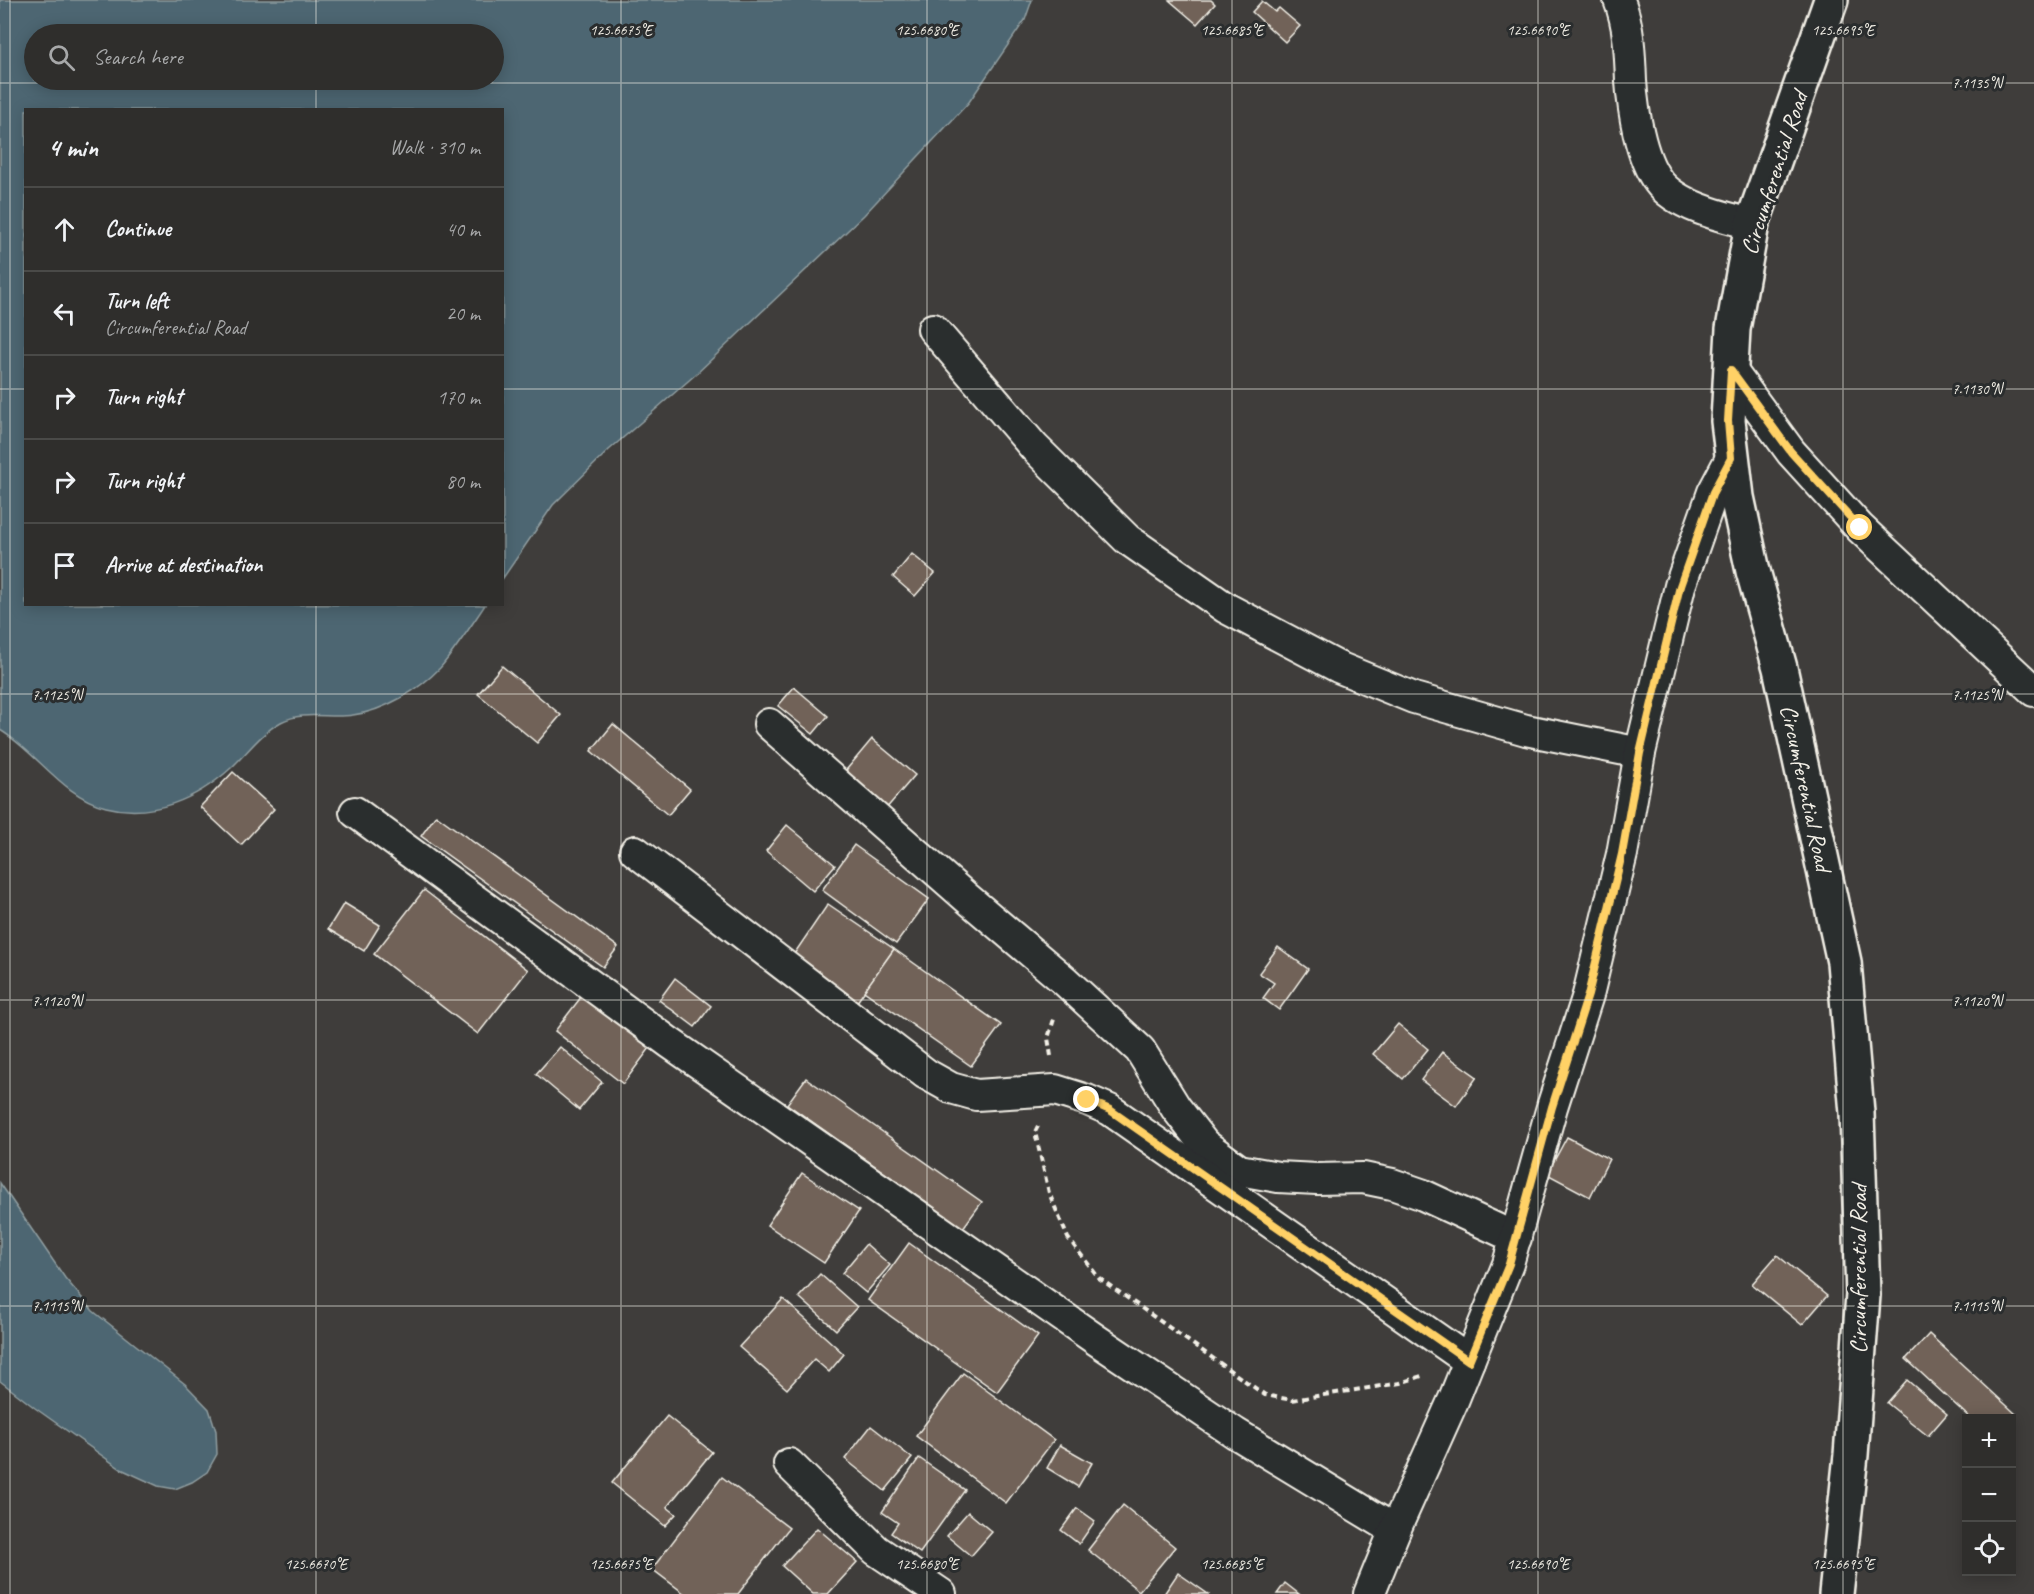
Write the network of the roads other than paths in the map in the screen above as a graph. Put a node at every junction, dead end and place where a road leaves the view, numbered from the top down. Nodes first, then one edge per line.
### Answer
1 (1618, 0) edge
2 (1831, 0) edge
3 (1752, 224) junction
4 (933, 329) dead end
5 (1731, 370) junction
6 (1731, 458) junction
7 (2034, 691) edge
8 (769, 724) dead end
9 (1640, 753) junction
10 (355, 812) dead end
11 (635, 851) dead end
12 (1516, 1238) junction
13 (1469, 1361) junction
14 (789, 1464) dead end
15 (1395, 1530) junction
16 (942, 1594) edge
17 (1369, 1594) edge
18 (1836, 1594) edge

1 - 3 street
2 - 3 main road, Circumferential Road
3 - 5 main road, Circumferential Road
4 - 9 street
5 - 6 main road, Circumferential Road
5 - 7 street
6 - 9 street
6 - 18 main road, Circumferential Road
8 - 12 street
9 - 12 street
10 - 15 street
11 - 13 street
12 - 13 street
13 - 15 street
14 - 16 street
15 - 17 street

